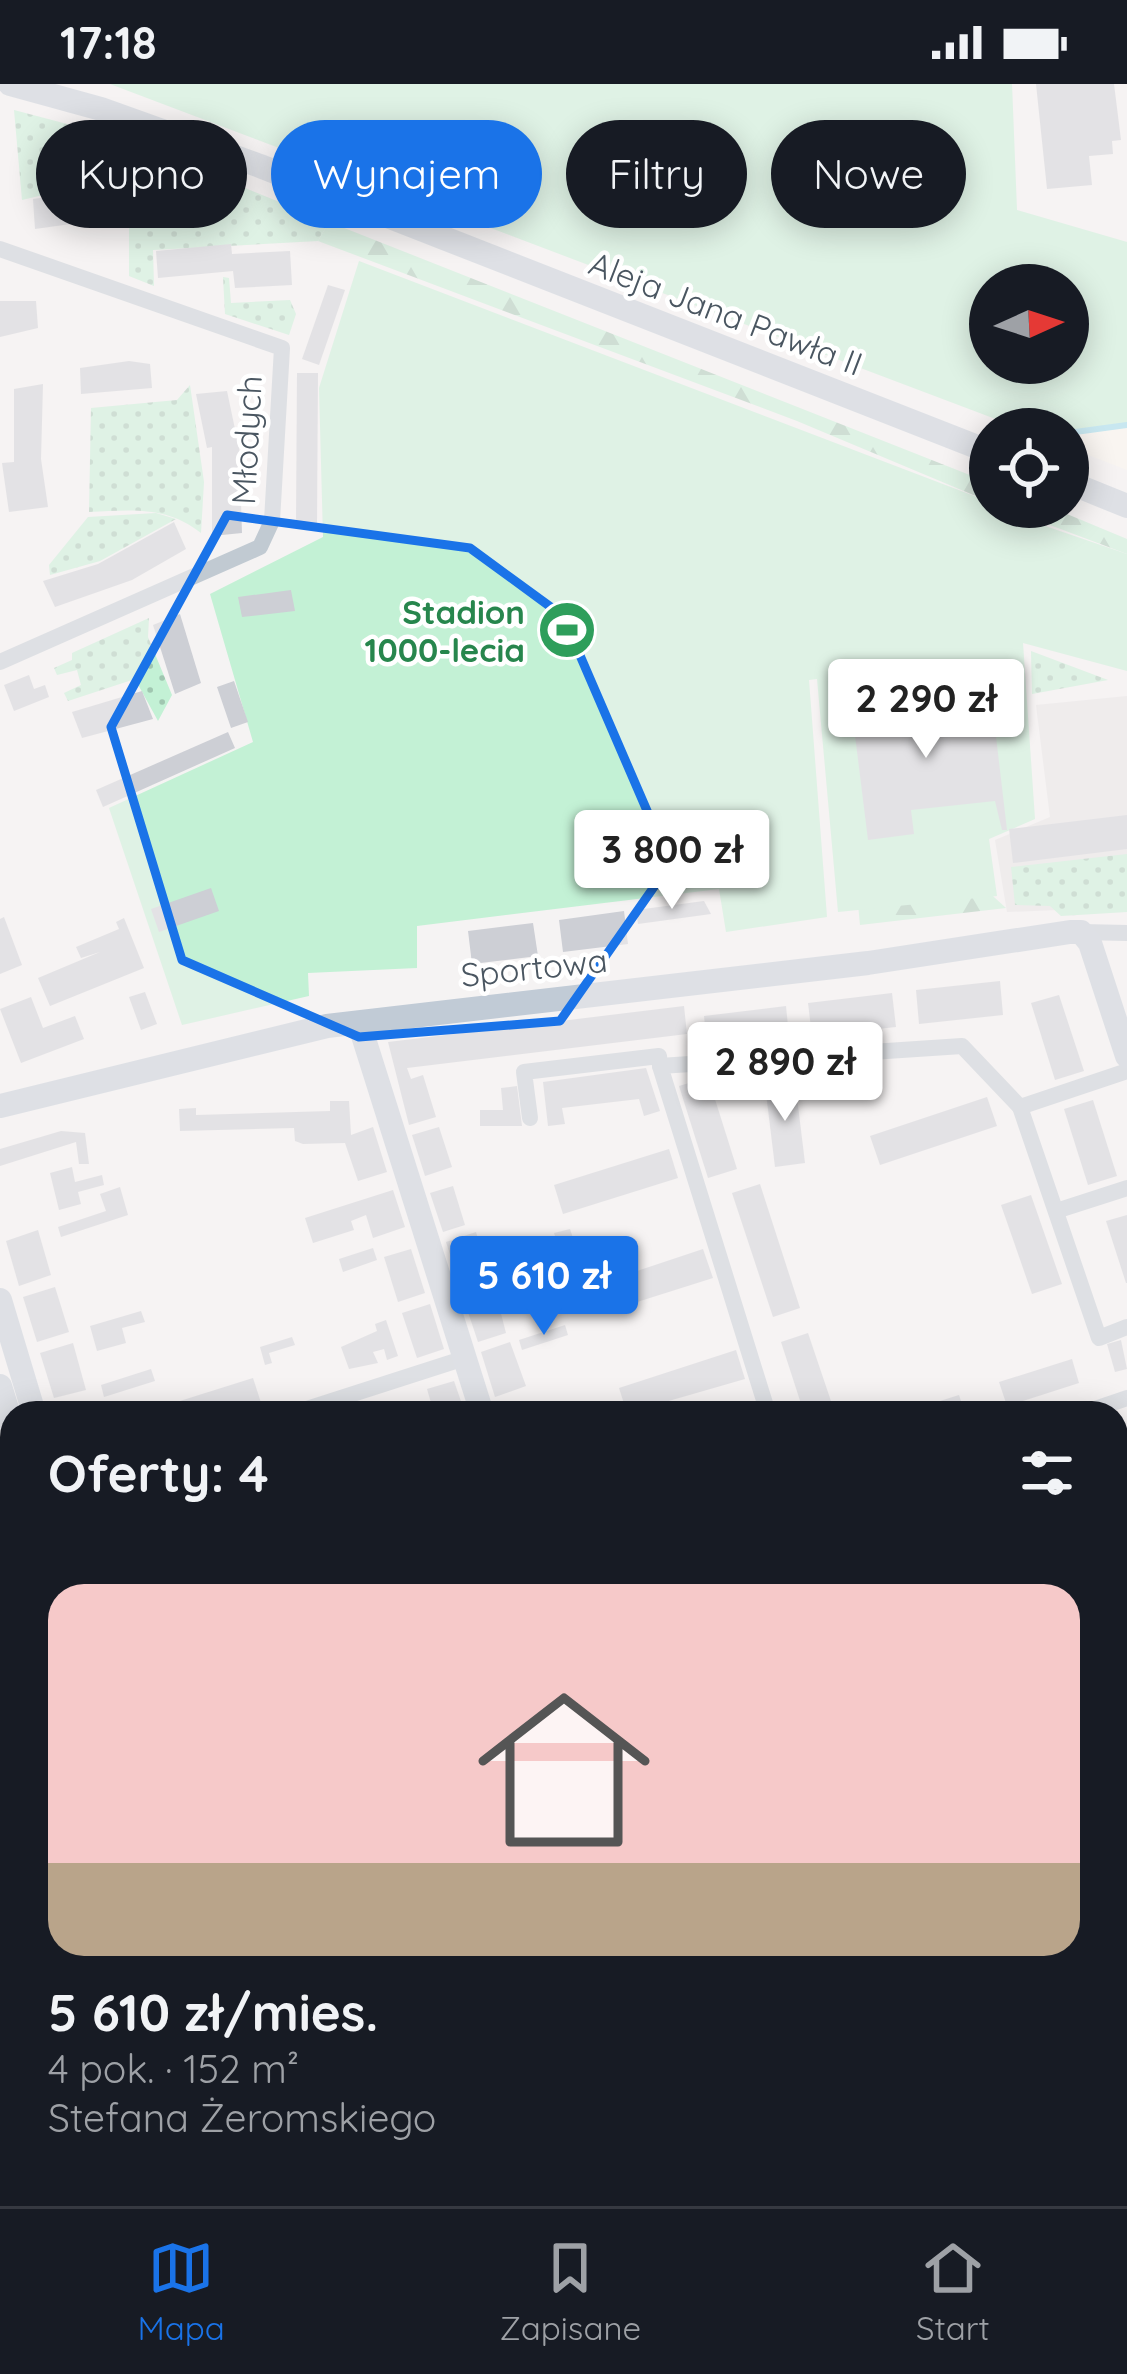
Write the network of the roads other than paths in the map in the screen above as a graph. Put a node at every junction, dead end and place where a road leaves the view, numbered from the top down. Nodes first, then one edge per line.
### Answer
1 (10, 84) edge
2 (48, 84) edge
3 (101, 109) junction
4 (0, 249) edge
5 (969, 444) edge
6 (1089, 491) edge
7 (1127, 506) edge
8 (0, 662) edge
9 (1081, 932) junction
10 (1127, 933) edge
11 (358, 1023) junction
12 (1127, 1056) edge
13 (1127, 1070) edge
14 (661, 1073) junction
15 (0, 1106) edge
16 (1020, 1107) junction
17 (530, 1118) dead end
18 (1127, 1189) edge
19 (1056, 1211) junction
20 (0, 1300) edge
21 (1127, 1328) edge
22 (465, 1358) junction
23 (30, 1401) edge
24 (331, 1401) edge
25 (478, 1401) edge
26 (764, 1401) edge

1 - 3 street, Aleja Jana Pawła II
2 - 3 street, Aleja Jana Pawła II
3 - 5 street, Aleja Jana Pawła II
4 - 8 street, Młodych
6 - 7 street
9 - 10 street
9 - 11 street, Sportowa
9 - 12 street
11 - 15 street, Sportowa
11 - 22 street
13 - 16 street
14 - 16 street
14 - 17 street
14 - 26 street
16 - 19 street
18 - 19 street
19 - 21 street
20 - 23 street
22 - 24 street
22 - 25 street

